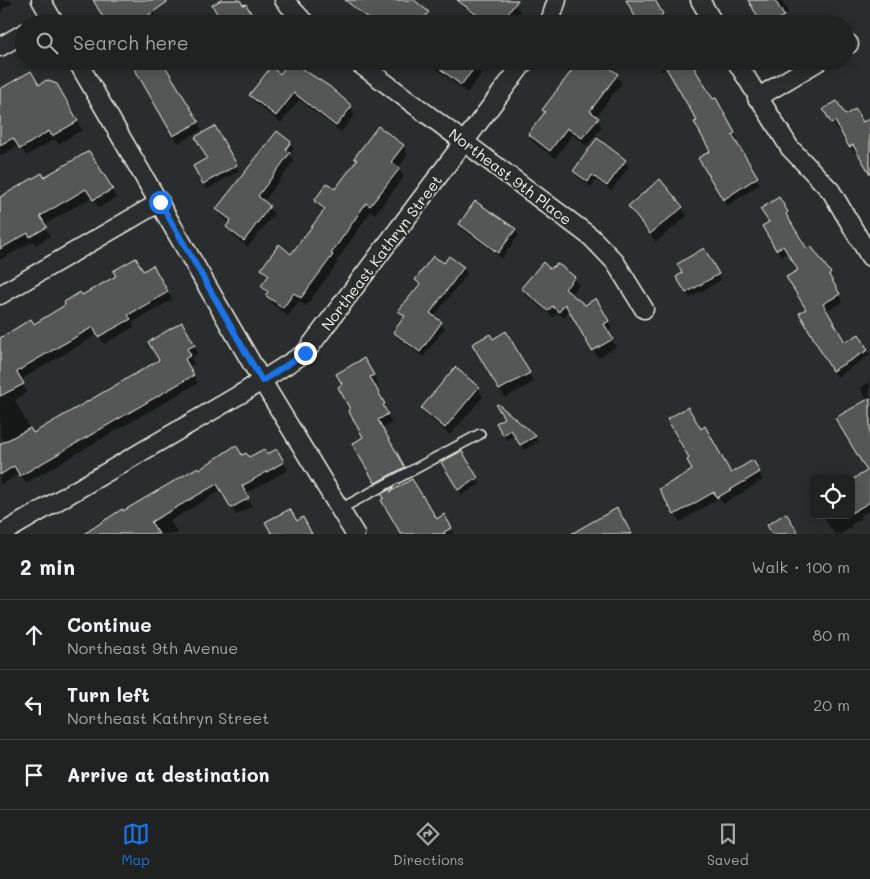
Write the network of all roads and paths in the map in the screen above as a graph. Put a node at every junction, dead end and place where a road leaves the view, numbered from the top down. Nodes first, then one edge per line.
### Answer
1 (41, 0) edge
2 (284, 0) edge
3 (557, 0) edge
4 (700, 0) edge
5 (46, 15) edge
6 (298, 15) edge
7 (552, 15) edge
8 (709, 15) edge
9 (15, 38) edge
10 (0, 47) edge
11 (82, 70) edge
12 (368, 70) edge
13 (519, 70) edge
14 (741, 70) edge
15 (804, 70) edge
16 (757, 98) junction
17 (464, 143) junction
18 (160, 202) junction
19 (870, 257) edge
20 (0, 295) edge
21 (644, 310) dead end
22 (262, 381) junction
23 (480, 434) dead end
24 (340, 509) junction
25 (1, 534) edge
26 (355, 534) edge

1 - 5 street
2 - 6 street
3 - 7 street
4 - 8 street
9 - 10 street
11 - 18 street
12 - 17 street, Northeast 9th Place
13 - 17 street, Northeast Kathryn Street
14 - 16 street
15 - 16 street
16 - 19 street
17 - 21 street, Northeast 9th Place
17 - 22 street, Northeast Kathryn Street
18 - 20 street
18 - 22 street
22 - 24 street
22 - 25 street, Northeast Kathryn Street
23 - 24 lane
24 - 26 street

